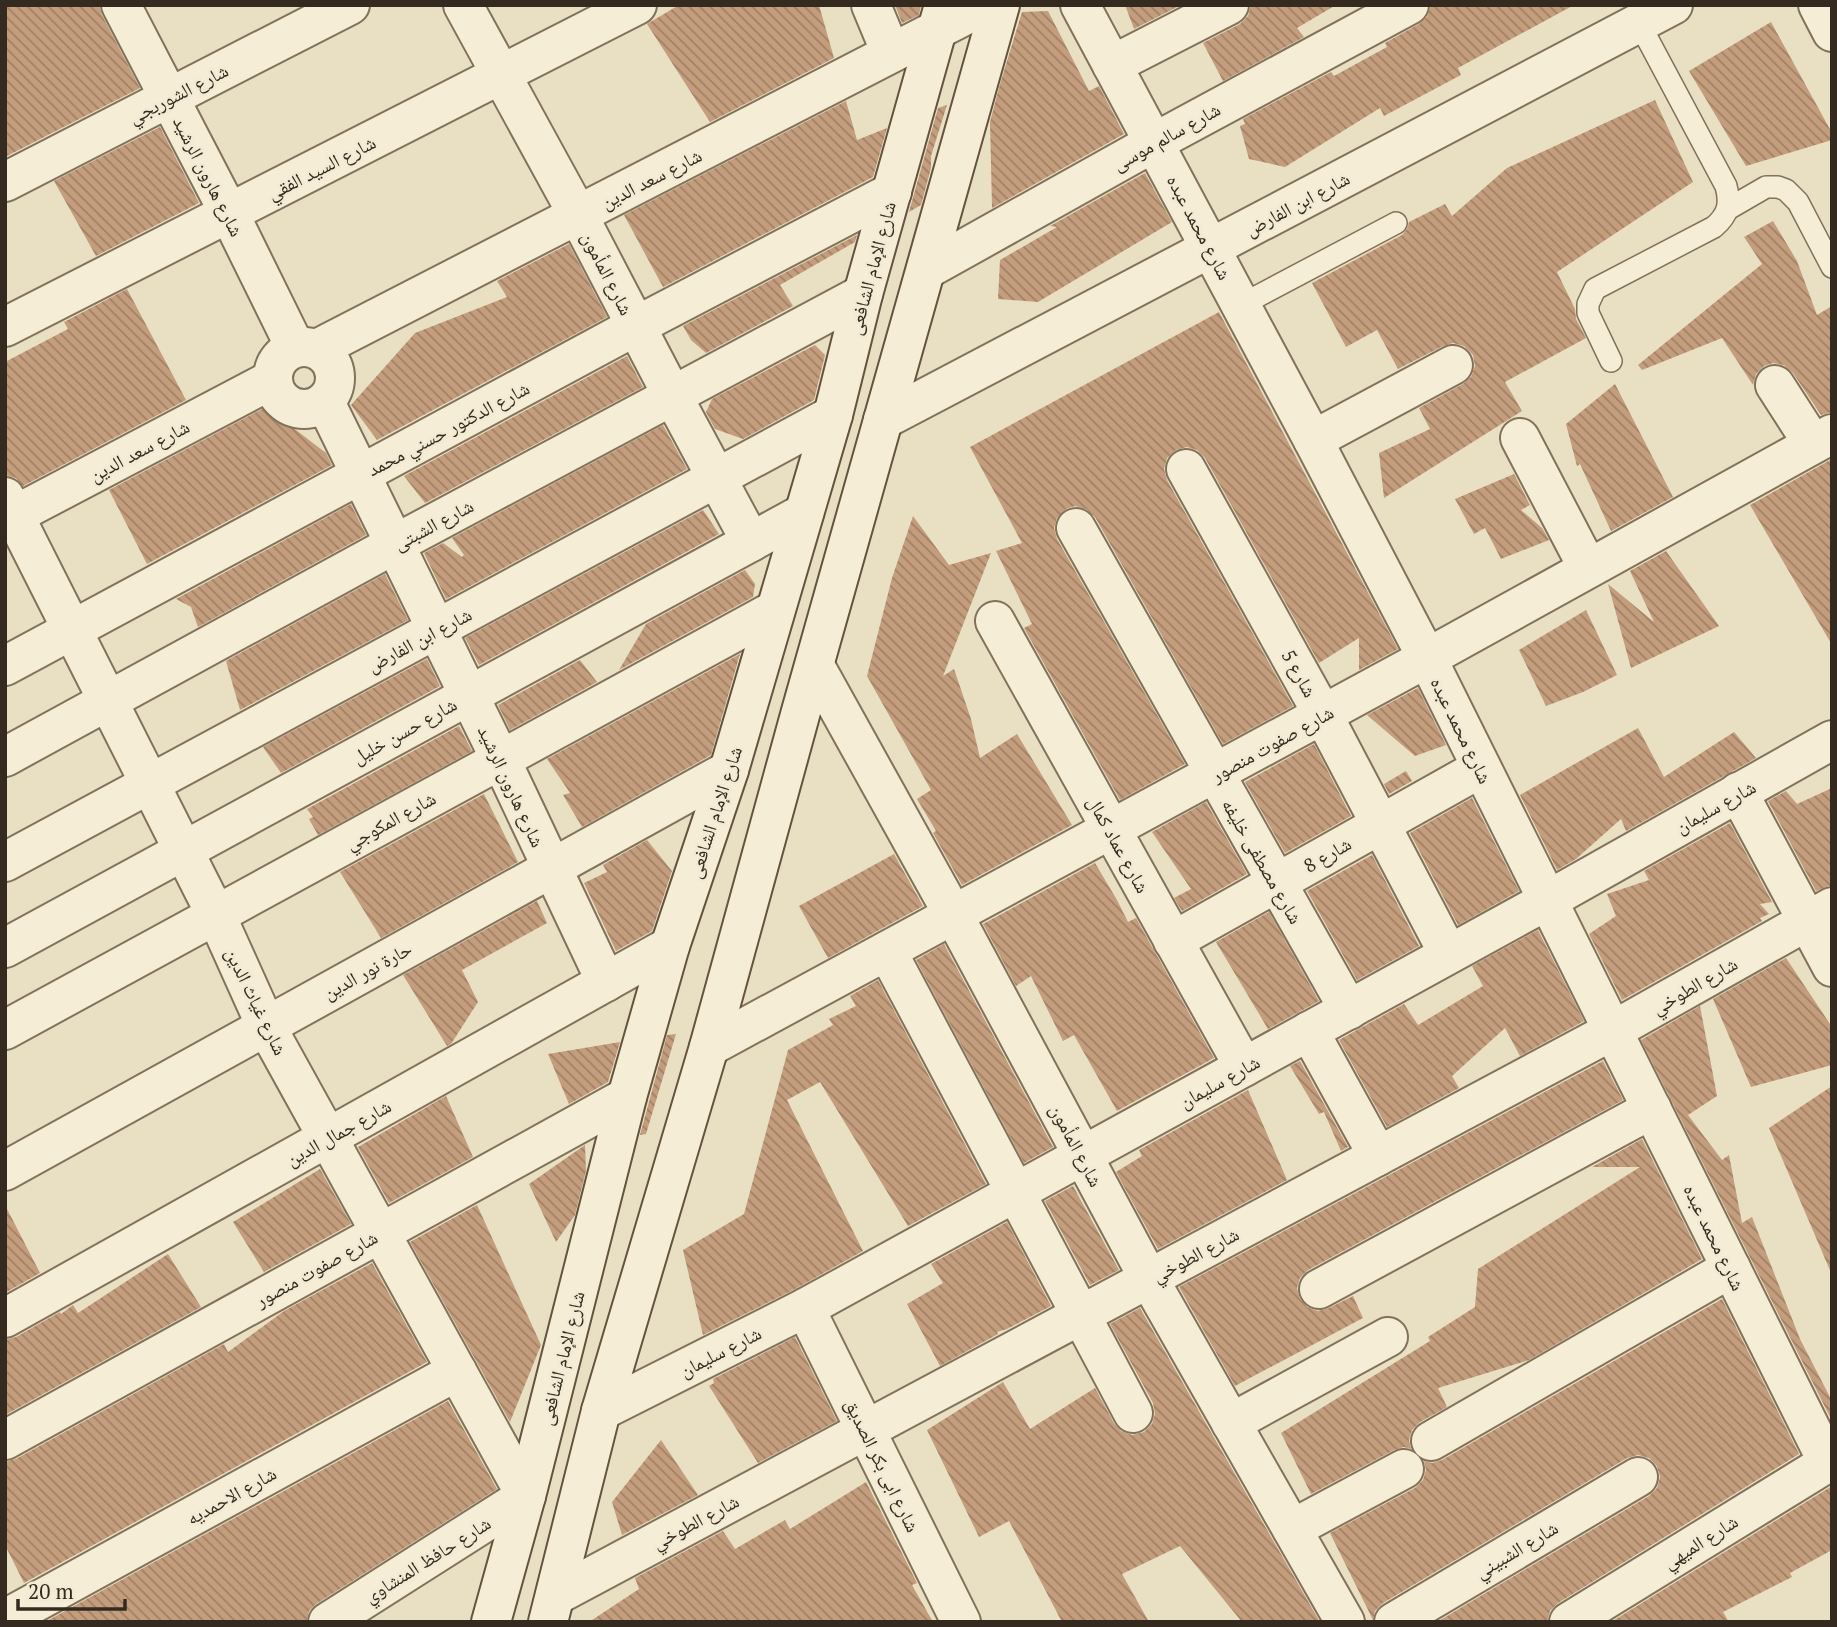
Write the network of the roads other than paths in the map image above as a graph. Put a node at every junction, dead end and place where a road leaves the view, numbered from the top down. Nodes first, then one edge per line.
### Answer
1 (121, 5) edge
2 (350, 5) edge
3 (463, 5) edge
4 (637, 5) edge
5 (872, 5) edge
6 (985, 5) edge
7 (1000, 5) edge
8 (1080, 5) edge
9 (1229, 5) edge
10 (1409, 5) edge
11 (1673, 5) edge
12 (1818, 5) edge
13 (941, 18) edge
14 (1639, 23) junction
15 (1832, 32) edge
16 (891, 53) junction
17 (1112, 65) junction
18 (502, 75) junction
19 (169, 97) junction
20 (1154, 142) junction
21 (5, 182) edge
22 (892, 192) junction
23 (1728, 209) junction
24 (229, 213) junction
25 (579, 215) junction
26 (1396, 223) dead end
27 (1211, 248) junction
28 (1832, 267) edge
29 (926, 271) junction
30 (863, 294) junction
31 (1241, 305) junction
32 (636, 326) junction
33 (5, 327) edge
34 (306, 348) junction
35 (1611, 361) dead end
36 (1452, 365) dead end
37 (273, 379) junction
38 (1775, 385) dead end
39 (672, 395) junction
40 (325, 402) junction
41 (833, 415) junction
42 (884, 420) junction
43 (1520, 438) dead end
44 (1823, 439) edge
45 (1313, 440) junction
46 (1186, 468) dead end
47 (360, 475) junction
48 (718, 478) junction
49 (9, 511) edge
50 (804, 513) junction
51 (1076, 528) dead end
52 (751, 542) junction
53 (395, 544) junction
54 (1588, 568) junction
55 (775, 610) junction
56 (995, 621) dead end
57 (436, 629) junction
58 (72, 630) junction
59 (1427, 658) junction
60 (5, 666) edge
61 (815, 666) junction
62 (469, 695) junction
63 (107, 702) junction
64 (1323, 715) junction
65 (1832, 740) edge
66 (5, 757) edge
67 (501, 760) junction
68 (1481, 768) junction
69 (729, 770) junction
70 (1214, 775) junction
71 (150, 784) junction
72 (1738, 792) junction
73 (1381, 824) junction
74 (1111, 830) junction
75 (184, 850) junction
76 (5, 862) edge
77 (552, 868) junction
78 (1276, 884) junction
79 (1548, 900) junction
80 (1819, 913) edge
81 (216, 915) junction
82 (954, 916) junction
83 (1173, 941) junction
84 (670, 946) junction
85 (5, 948) edge
86 (887, 951) junction
87 (1448, 953) junction
88 (1832, 967) edge
89 (606, 982) junction
90 (1349, 1010) junction
91 (266, 1026) junction
92 (5, 1030) edge
93 (1309, 1031) junction
94 (1612, 1031) junction
95 (709, 1047) junction
96 (1244, 1067) junction
97 (627, 1097) junction
98 (1652, 1109) junction
99 (328, 1138) junction
100 (1083, 1156) junction
101 (1378, 1156) junction
102 (5, 1171) edge
103 (1016, 1192) junction
104 (380, 1233) junction
105 (1731, 1268) junction
106 (1149, 1279) junction
107 (1319, 1289) dead end
108 (805, 1308) junction
109 (1081, 1314) junction
110 (5, 1318) edge
111 (1388, 1336) dead end
112 (457, 1371) junction
113 (601, 1412) junction
114 (1133, 1413) dead end
115 (1231, 1423) junction
116 (865, 1430) junction
117 (5, 1440) edge
118 (1431, 1441) dead end
119 (1830, 1462) edge
120 (1404, 1469) dead end
121 (1638, 1477) dead end
122 (526, 1496) junction
123 (1292, 1529) junction
124 (552, 1609) edge
125 (5, 1619) edge
126 (328, 1622) edge
127 (491, 1622) edge
128 (961, 1622) edge
129 (1345, 1622) edge
130 (1394, 1622) edge
131 (1569, 1622) edge

1 - 19 street, شارع هارون الرشيد
2 - 19 street, شارع الشوربجي
3 - 18 street, شارع المأمون
4 - 18 street, شارع السيد الفقي
5 - 16 street
6 - 13 street, شارع سعد الدين
7 - 29 street
8 - 17 street, شارع محمد عبده
9 - 17 street
10 - 20 street, شارع سالم موسى
11 - 14 street, شارع ابن الفارض
12 - 15 street
13 - 16 street, شارع سعد الدين
13 - 22 street, شارع الإمام الشافعى
14 - 23 lane
14 - 27 street, شارع ابن الفارض
16 - 25 street, شارع سعد الدين
17 - 20 street, شارع محمد عبده
18 - 24 street, شارع السيد الفقي
18 - 25 street, شارع المأمون
19 - 21 street, شارع الشوربجي
19 - 24 street, شارع هارون الرشيد
20 - 27 street, شارع محمد عبده
20 - 29 street, شارع سالم موسى
22 - 30 street, شارع الإمام الشافعى
22 - 32 street, شارع الدكتور حسني محمد
23 - 28 lane
23 - 35 lane
24 - 33 street, شارع السيد الفقي
24 - 34 street, شارع هارون الرشيد
25 - 32 street, شارع المأمون
25 - 34 street, شارع سعد الدين
26 - 31 lane
27 - 31 street, شارع محمد عبده
27 - 42 street, شارع ابن الفارض
29 - 42 street
30 - 39 street, شارع الشبتى
30 - 41 street, شارع الإمام الشافعى
31 - 45 street, شارع محمد عبده
32 - 39 street, شارع المأمون
32 - 47 street, شارع الدكتور حسني محمد
34 - 37 street
34 - 40 street
36 - 45 street
37 - 40 street
37 - 49 street, شارع سعد الدين
38 - 44 street
39 - 48 street, شارع المأمون
39 - 53 street, شارع الشبتى
40 - 47 street, شارع هارون الرشيد
41 - 48 street, شارع ابن الفارض
41 - 50 street, شارع الإمام الشافعى
42 - 61 street
43 - 54 street
44 - 54 street, شارع صفوت منصور
45 - 59 street, شارع محمد عبده
46 - 64 street, شارع 5
47 - 53 street, شارع هارون الرشيد
47 - 58 street, شارع الدكتور حسني محمد
48 - 52 street, شارع المأمون
48 - 57 street, شارع ابن الفارض
49 - 58 street, شارع غياث الدين
50 - 52 street, شارع حسن خليل
50 - 55 street, شارع الإمام الشافعى
51 - 70 street, شارع مصطفى خليفه
52 - 62 street, شارع حسن خليل
53 - 57 street, شارع هارون الرشيد
53 - 63 street, شارع الشبتى
54 - 59 street, شارع صفوت منصور
55 - 67 street, شارع المكوجي
55 - 69 street, شارع الإمام الشافعى
56 - 74 street, شارع عماد كمال
57 - 62 street, شارع هارون الرشيد
57 - 71 street, شارع ابن الفارض
58 - 60 street, شارع الدكتور حسني محمد
58 - 63 street, شارع غياث الدين
59 - 64 street, شارع صفوت منصور
59 - 68 street, شارع محمد عبده
61 - 82 street, شارع المأمون
61 - 95 street
62 - 67 street, شارع هارون الرشيد
62 - 75 street, شارع حسن خليل
63 - 66 street, شارع الشبتى
63 - 71 street, شارع غياث الدين
64 - 70 street, شارع صفوت منصور
64 - 73 street, شارع 5
65 - 72 street, شارع سليمان
67 - 77 street, شارع هارون الرشيد
67 - 81 street, شارع المكوجي
68 - 73 street, شارع 8
68 - 79 street, شارع محمد عبده
69 - 77 street, حارة نور الدين
69 - 84 street, شارع الإمام الشافعى
70 - 74 street, شارع صفوت منصور
70 - 78 street, شارع مصطفى خليفه
71 - 75 street, شارع غياث الدين
71 - 76 street, شارع ابن الفارض
72 - 79 street, شارع سليمان
72 - 80 street
73 - 78 street, شارع 8
73 - 87 street, شارع 5
74 - 82 street, شارع صفوت منصور
74 - 83 street, شارع عماد كمال
75 - 81 street, شارع غياث الدين
75 - 85 street, شارع حسن خليل
77 - 89 street, شارع هارون الرشيد
77 - 91 street, حارة نور الدين
78 - 83 street, شارع 8
78 - 90 street, شارع مصطفى خليفه
79 - 87 street, شارع سليمان
79 - 94 street, شارع محمد عبده
80 - 88 street
80 - 94 street, شارع الطوخي
81 - 91 street, شارع غياث الدين
81 - 92 street, شارع المكوجي
82 - 86 street, شارع صفوت منصور
82 - 100 street, شارع المأمون
83 - 96 street, شارع عماد كمال
84 - 89 street, شارع جمال الدين
84 - 97 street, شارع الإمام الشافعى
86 - 95 street, شارع صفوت منصور
86 - 103 street
87 - 90 street, شارع سليمان
89 - 99 street, شارع جمال الدين
90 - 93 street, شارع سليمان
91 - 99 street, شارع غياث الدين
91 - 102 street, حارة نور الدين
93 - 96 street, شارع سليمان
93 - 101 street
94 - 98 street, شارع محمد عبده
94 - 101 street, شارع الطوخي
95 - 113 street
96 - 100 street, شارع سليمان
97 - 104 street, شارع صفوت منصور
97 - 122 street, شارع الإمام الشافعى
98 - 105 street, شارع محمد عبده
98 - 107 street
99 - 104 street, شارع غياث الدين
99 - 110 street, شارع جمال الدين
100 - 103 street, شارع سليمان
100 - 106 street, شارع المأمون
101 - 106 street, شارع الطوخي
103 - 108 street, شارع سليمان
103 - 109 street
104 - 112 street, شارع غياث الدين
104 - 117 street, شارع صفوت منصور
105 - 118 street
105 - 119 street, شارع محمد عبده
106 - 109 street, شارع الطوخي
106 - 115 street, شارع المأمون
108 - 113 street, شارع سليمان
108 - 116 street, شارع ابى بكر الصديق
109 - 114 street
109 - 116 street, شارع الطوخي
111 - 115 street
112 - 122 street, شارع غياث الدين
112 - 125 street, شارع الاحمديه
113 - 124 street
115 - 123 street, شارع المأمون
116 - 124 street, شارع الطوخي
116 - 128 street, شارع ابى بكر الصديق
119 - 131 street, شارع الميهي
120 - 123 street
121 - 130 street, شارع الشبيني
122 - 126 street, شارع حافظ المنشاوي
122 - 127 street, شارع الإمام الشافعى
123 - 129 street, شارع المأمون

